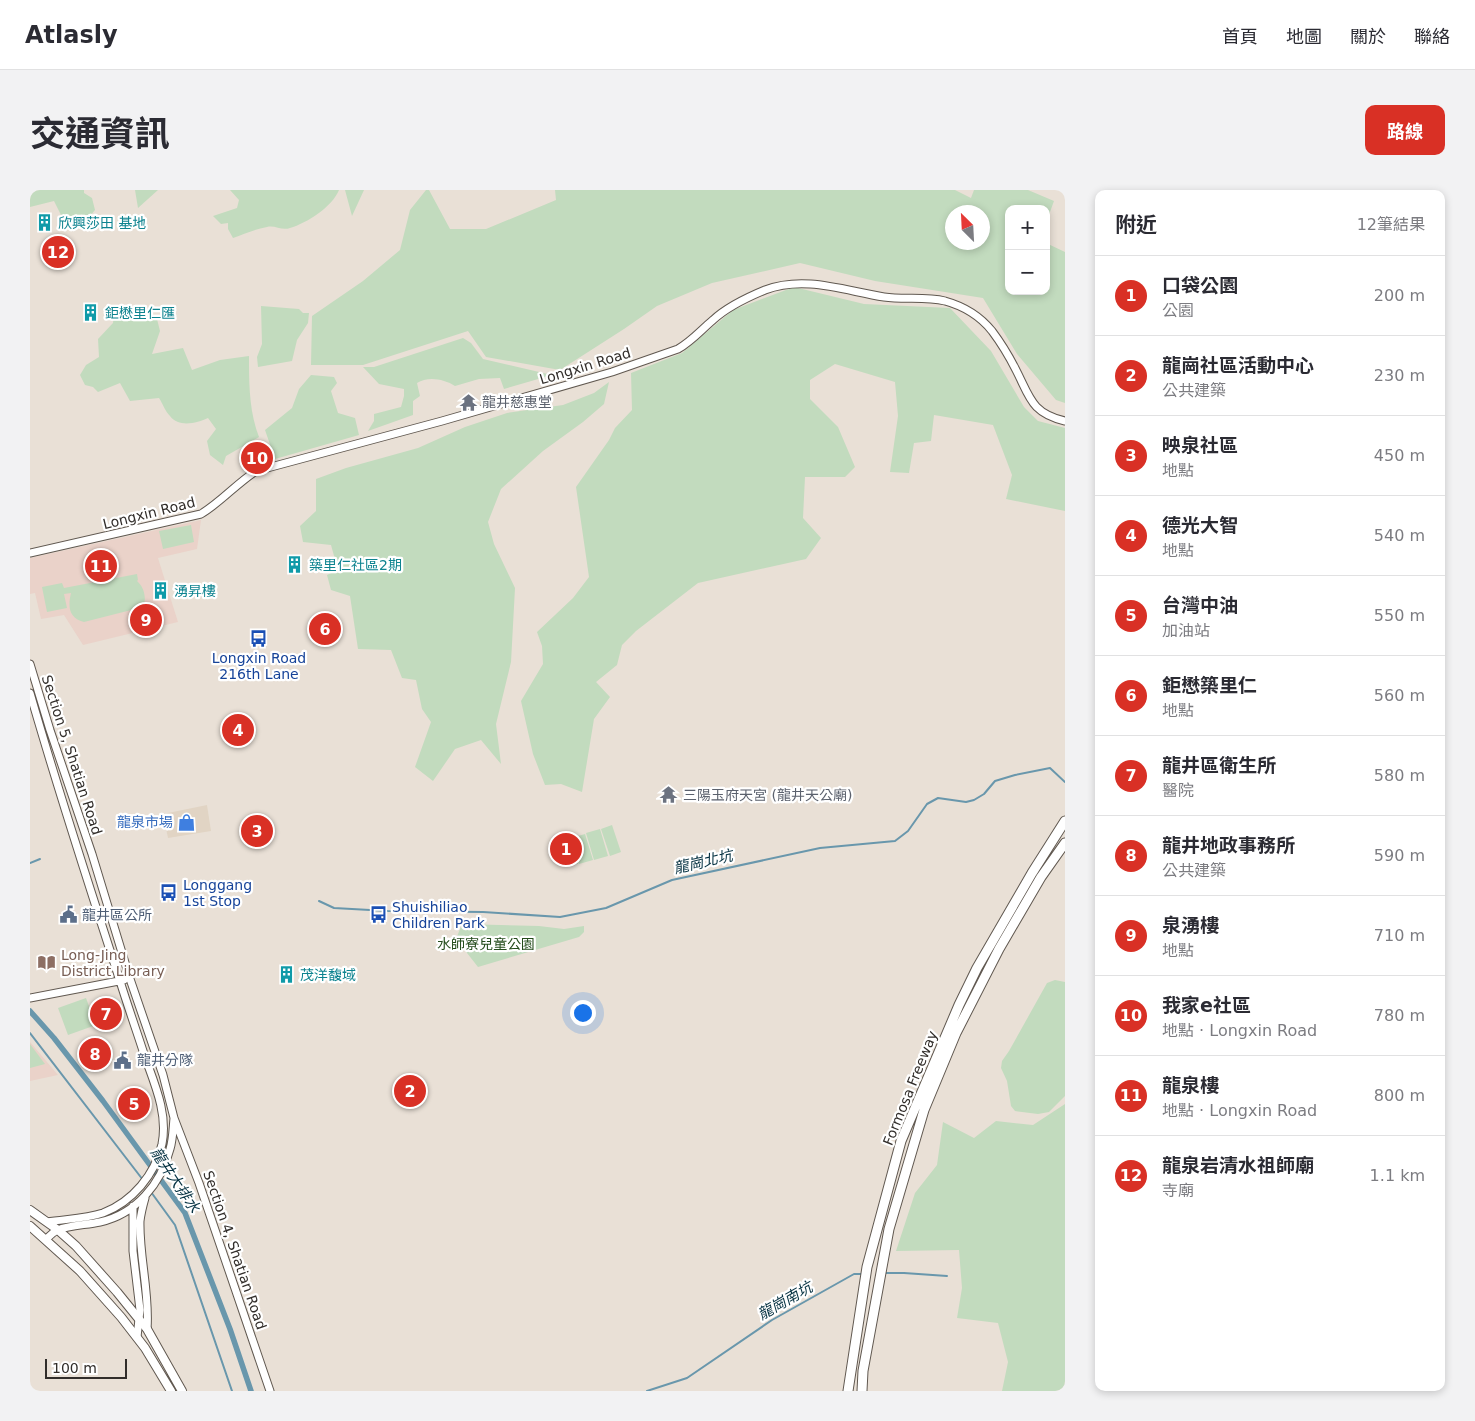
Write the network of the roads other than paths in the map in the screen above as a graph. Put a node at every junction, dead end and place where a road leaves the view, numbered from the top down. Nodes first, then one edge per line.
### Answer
1 (1065, 421) edge
2 (30, 553) edge
3 (30, 664) edge
4 (30, 693) edge
5 (1065, 821) edge
6 (1065, 843) edge
7 (92, 854) joint
8 (101, 885) junction
9 (91, 888) junction
10 (130, 979) junction
11 (120, 981) junction
12 (33, 998) edge
13 (164, 1116) junction
14 (174, 1118) junction
15 (135, 1193) junction
16 (145, 1197) junction
17 (132, 1208) junction
18 (30, 1210) edge
19 (47, 1222) junction
20 (32, 1227) edge
21 (58, 1230) junction
22 (46, 1239) junction
23 (139, 1318) junction
24 (148, 1329) junction
25 (137, 1337) junction
26 (171, 1391) edge
27 (182, 1391) edge
28 (270, 1391) edge
29 (848, 1391) edge
30 (862, 1391) edge

1 - 2 street, Longxin Road
3 - 7 street, Section 5, Shatian Road
4 - 9 street, Section 5, Shatian Road
5 - 29 highway, Formosa Freeway
6 - 30 highway, Formosa Freeway
7 - 8 street, Section 4, Shatian Road
8 - 9 street
8 - 10 street, Section 4, Shatian Road
9 - 11 street
10 - 11 street
10 - 14 street, Section 4, Shatian Road
11 - 12 street
11 - 13 street
13 - 14 street
13 - 15 street
14 - 16 street
14 - 28 street, Section 4, Shatian Road
15 - 17 street
15 - 19 street
16 - 17 street
16 - 24 street
17 - 21 street
17 - 23 street
18 - 19 main road
19 - 21 main road
20 - 22 main road
21 - 22 street
21 - 23 main road
22 - 25 main road
23 - 24 main road
23 - 25 street
24 - 27 main road
25 - 26 main road

